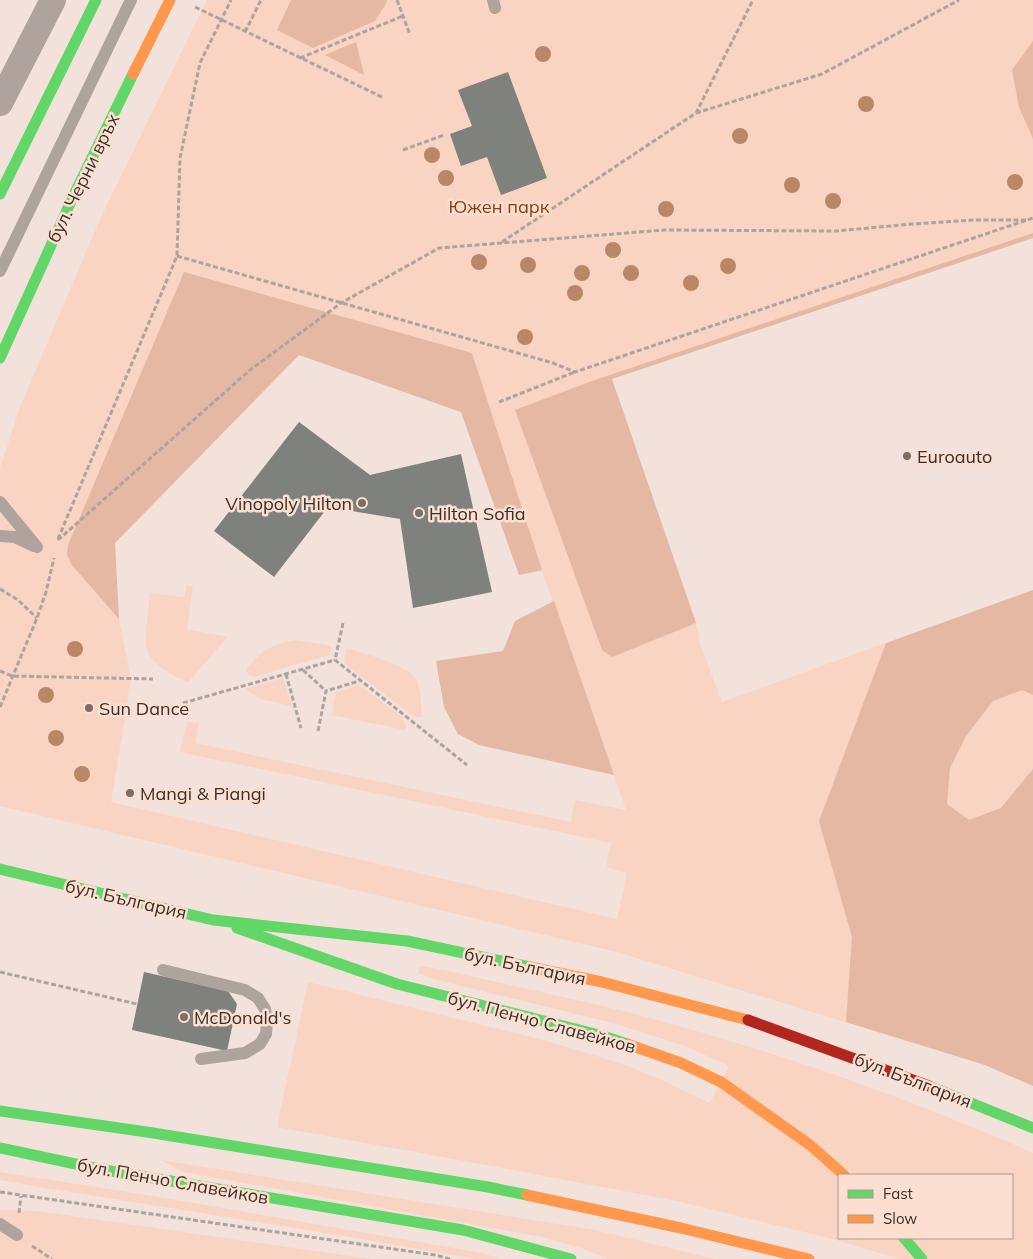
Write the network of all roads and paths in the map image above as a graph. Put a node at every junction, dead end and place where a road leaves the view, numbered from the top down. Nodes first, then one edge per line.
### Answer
1 (53, 0) edge
2 (96, 0) edge
3 (131, 0) edge
4 (170, 0) edge
5 (231, 0) edge
6 (261, 0) edge
7 (397, 0) edge
8 (753, 0) edge
9 (959, 0) edge
10 (192, 5) dead end
11 (403, 16) junction
12 (221, 20) junction
13 (245, 32) junction
14 (410, 35) dead end
15 (300, 58) junction
16 (382, 97) dead end
17 (0, 101) edge
18 (696, 113) junction
19 (444, 135) dead end
20 (403, 150) dead end
21 (0, 194) edge
22 (1033, 218) edge
23 (1027, 220) junction
24 (501, 243) junction
25 (177, 256) junction
26 (0, 271) edge
27 (342, 303) junction
28 (0, 358) edge
29 (575, 372) junction
30 (499, 402) dead end
31 (0, 502) edge
32 (0, 536) edge
33 (52, 565) dead end
34 (0, 590) edge
35 (37, 618) junction
36 (343, 623) dead end
37 (335, 660) junction
38 (303, 669) junction
39 (0, 670) edge
40 (286, 674) junction
41 (12, 676) junction
42 (153, 679) dead end
43 (360, 680) junction
44 (326, 691) junction
45 (183, 703) dead end
46 (0, 707) edge
47 (301, 728) dead end
48 (318, 731) dead end
49 (467, 765) dead end
50 (0, 869) edge
51 (213, 920) junction
52 (162, 970) dead end
53 (0, 972) edge
54 (137, 1004) dead end
55 (201, 1059) dead end
56 (0, 1112) edge
57 (1033, 1128) edge
58 (0, 1148) edge
59 (843, 1174) edge
60 (0, 1192) edge
61 (0, 1224) edge
62 (17, 1236) joint
63 (905, 1239) edge
64 (552, 1253) junction
65 (52, 1259) edge
66 (450, 1259) edge
67 (563, 1259) edge
68 (571, 1259) edge
69 (809, 1259) edge
70 (922, 1259) edge

1 - 17 street
2 - 21 main road
3 - 26 lane
4 - 28 main road, бул. Черни връх
5 - 12 path
6 - 13 path
7 - 11 path
8 - 18 path
9 - 18 path
10 - 12 path
11 - 14 path
11 - 15 path
12 - 13 path
12 - 25 path
13 - 15 path
15 - 16 path
18 - 24 path
19 - 20 path
22 - 23 path
23 - 24 path
23 - 29 path
24 - 27 path
25 - 27 path
25 - 27 path
27 - 29 path
29 - 30 path
31 - 32 lane
33 - 35 path
34 - 35 path
35 - 41 path
36 - 37 path
37 - 38 path
37 - 43 path
38 - 40 path
38 - 44 path
39 - 41 path
40 - 45 path
40 - 47 path
41 - 42 path
41 - 46 path
43 - 44 path
43 - 49 path
44 - 48 path
50 - 51 main road, бул. България
51 - 57 main road, бул. България
51 - 59 main road, бул. Пенчо Славейков
52 - 55 lane
53 - 54 path
56 - 69 main road
58 - 64 main road, бул. Пенчо Славейков
60 - 66 path
61 - 62 lane
62 - 65 path
63 - 70 main road
64 - 67 main road, бул. Пенчо Славейков
64 - 68 main road, бул. Пенчо Славейков

